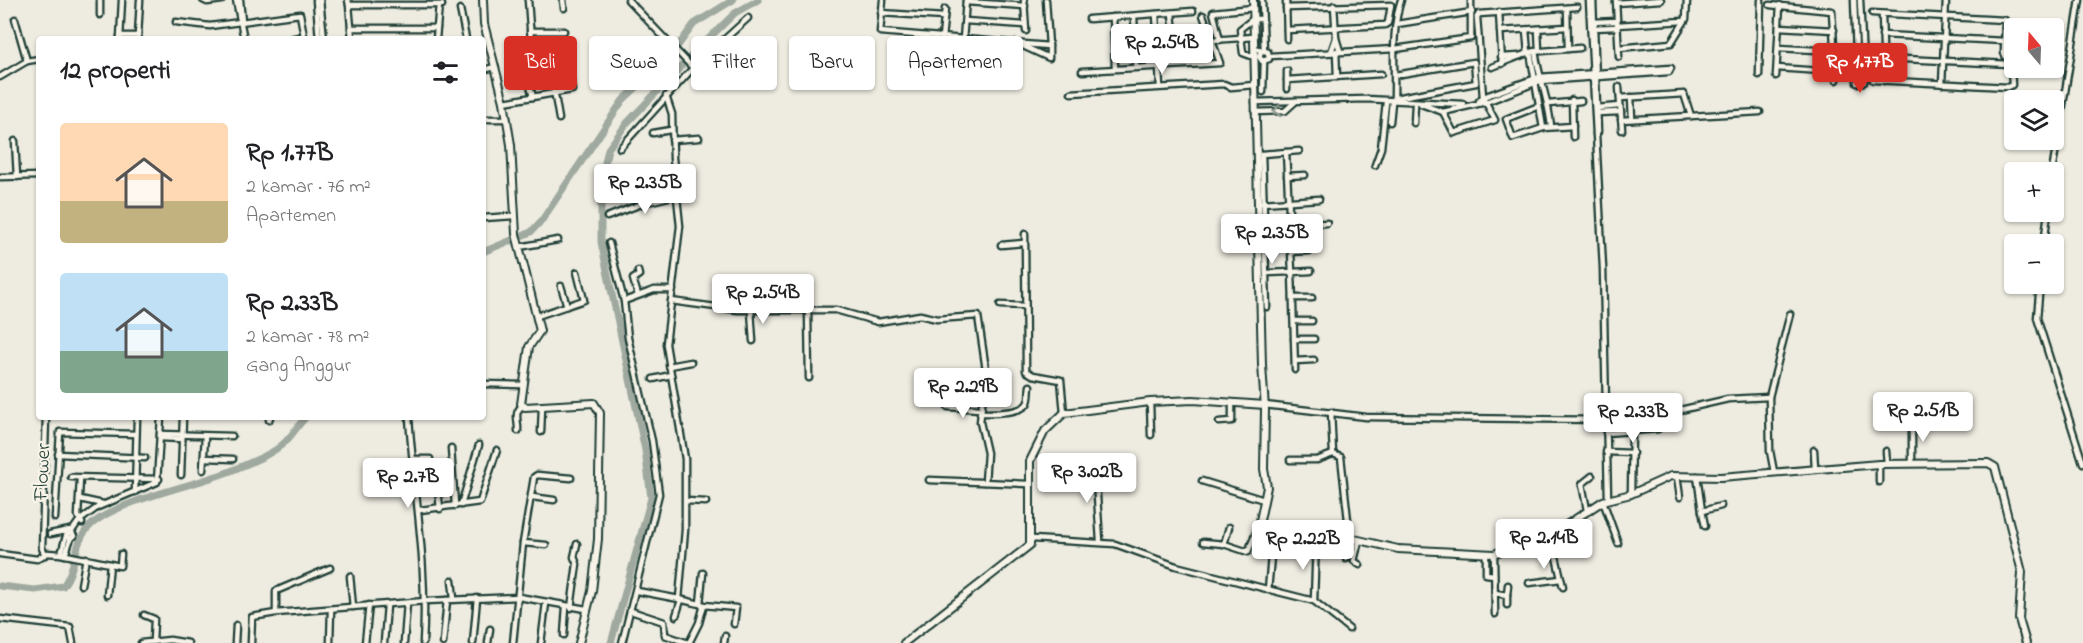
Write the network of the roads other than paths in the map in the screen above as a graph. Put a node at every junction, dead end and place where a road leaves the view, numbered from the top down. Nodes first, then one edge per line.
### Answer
1 (100, 0) edge
2 (122, 0) edge
3 (140, 0) edge
4 (203, 0) edge
5 (222, 0) edge
6 (238, 0) edge
7 (318, 0) edge
8 (483, 0) edge
9 (528, 0) edge
10 (563, 0) edge
11 (628, 0) edge
12 (883, 0) edge
13 (1046, 0) edge
14 (1252, 0) edge
15 (1262, 0) edge
16 (1286, 0) edge
17 (1400, 0) edge
18 (1406, 0) edge
19 (1471, 0) edge
20 (1591, 0) edge
21 (1661, 0) edge
22 (1687, 0) edge
23 (1761, 0) edge
24 (1802, 0) edge
25 (1809, 0) edge
26 (1854, 0) edge
27 (1860, 0) edge
28 (1946, 0) edge
29 (2080, 0) edge
30 (966, 1) edge
31 (1616, 2) edge
32 (348, 3) edge
33 (1024, 3) edge
34 (1334, 5) junction
35 (1770, 5) dead end
36 (1780, 5) junction
37 (1577, 7) dead end
38 (1802, 7) junction
39 (564, 8) dead end
40 (1253, 8) junction
41 (1286, 8) junction
42 (1567, 8) junction
43 (1808, 8) junction
44 (460, 9) dead end
45 (945, 9) dead end
46 (1193, 11) dead end
47 (1472, 12) junction
48 (1500, 12) junction
49 (880, 13) junction
50 (1172, 13) junction
51 (1872, 13) dead end
52 (1156, 14) junction
53 (1882, 14) junction
54 (100, 15) dead end
55 (1203, 15) dead end
56 (1134, 16) junction
57 (1945, 16) junction
58 (944, 17) junction
59 (1113, 17) junction
60 (747, 18) dead end
61 (15, 19) dead end
62 (1089, 19) dead end
63 (1253, 19) junction
64 (1262, 19) junction
65 (2004, 20) edge
66 (965, 21) junction
67 (1684, 21) junction
68 (176, 22) dead end
69 (242, 22) junction
70 (1397, 24) junction
71 (1617, 24) junction
72 (1592, 25) junction
73 (1336, 27) junction
74 (1567, 27) junction
75 (1779, 27) junction
76 (351, 28) junction
77 (437, 28) junction
78 (1538, 29) junction
79 (1287, 30) junction
80 (1526, 30) junction
81 (1834, 30) junction
82 (530, 31) junction
83 (564, 31) dead end
84 (1500, 32) junction
85 (1861, 35) junction
86 (1882, 35) junction
87 (120, 36) edge
88 (138, 36) edge
89 (244, 36) edge
90 (304, 36) edge
91 (319, 36) edge
92 (324, 36) edge
93 (352, 36) edge
94 (436, 36) edge
95 (465, 36) edge
96 (726, 36) edge
97 (921, 36) edge
98 (942, 36) edge
99 (963, 36) edge
100 (1855, 36) junction
101 (1254, 37) junction
102 (1240, 38) junction
103 (1336, 38) junction
104 (1944, 38) junction
105 (1287, 39) dead end
106 (1216, 40) junction
107 (2004, 41) edge
108 (1175, 43) junction
109 (1157, 44) junction
110 (1023, 45) edge
111 (1023, 46) edge
112 (1049, 46) junction
113 (1254, 48) junction
114 (1580, 48) dead end
115 (1618, 48) junction
116 (1778, 48) junction
117 (1392, 49) junction
118 (1568, 49) junction
119 (1263, 51) junction
120 (1336, 51) junction
121 (1835, 51) junction
122 (1533, 52) junction
123 (1270, 56) junction
124 (1502, 57) junction
125 (1520, 57) junction
126 (1619, 57) dead end
127 (1883, 58) junction
128 (36, 60) edge
129 (1254, 60) junction
130 (27, 61) junction
131 (1263, 61) junction
132 (1943, 61) junction
133 (1502, 64) junction
134 (2004, 64) edge
135 (691, 65) edge
136 (1158, 65) junction
137 (1136, 66) junction
138 (495, 67) junction
139 (691, 67) edge
140 (1492, 67) dead end
141 (1115, 68) junction
142 (1777, 68) junction
143 (486, 69) edge
144 (1082, 71) dead end
145 (1287, 71) dead end
146 (1836, 72) junction
147 (1380, 74) dead end
148 (1395, 75) junction
149 (1594, 75) junction
150 (1759, 75) dead end
151 (0, 76) edge
152 (1776, 76) dead end
153 (1337, 77) junction
154 (2011, 78) edge
155 (1287, 80) junction
156 (1537, 80) junction
157 (1836, 80) dead end
158 (1872, 80) dead end
159 (1884, 81) junction
160 (1942, 84) junction
161 (1255, 85) junction
162 (1160, 87) junction
163 (1619, 87) dead end
164 (1287, 89) dead end
165 (554, 90) edge
166 (568, 90) edge
167 (1263, 92) dead end
168 (555, 93) junction
169 (1071, 93) dead end
170 (666, 96) junction
171 (533, 97) junction
172 (1630, 97) junction
173 (1620, 98) junction
174 (1483, 100) junction
175 (1572, 100) junction
176 (1581, 100) dead end
177 (1296, 101) junction
178 (504, 102) junction
179 (1255, 102) junction
180 (1389, 102) junction
181 (1543, 103) junction
182 (1418, 104) junction
183 (1466, 105) junction
184 (1621, 109) junction
185 (1596, 111) junction
186 (1255, 112) junction
187 (1443, 112) junction
188 (1760, 112) dead end
189 (1691, 116) junction
190 (486, 119) edge
191 (507, 119) junction
192 (559, 119) dead end
193 (1632, 119) junction
194 (1621, 120) junction
195 (1390, 122) dead end
196 (1414, 123) dead end
197 (1573, 126) junction
198 (1551, 127) junction
199 (1543, 128) junction
200 (671, 130) junction
201 (1622, 130) dead end
202 (652, 133) dead end
203 (1573, 137) dead end
204 (699, 138) dead end
205 (672, 140) junction
206 (15, 141) dead end
207 (620, 148) dead end
208 (1299, 151) dead end
209 (1286, 152) junction
210 (1259, 154) junction
211 (2054, 162) edge
212 (1375, 165) dead end
213 (1305, 175) dead end
214 (36, 176) edge
215 (1287, 176) junction
216 (0, 177) edge
217 (17, 177) junction
218 (677, 195) junction
219 (1319, 200) dead end
220 (1289, 201) junction
221 (1260, 203) junction
222 (514, 216) junction
223 (607, 217) dead end
224 (486, 218) edge
225 (1327, 223) dead end
226 (1290, 225) junction
227 (1025, 234) dead end
228 (558, 240) dead end
229 (518, 241) junction
230 (609, 243) dead end
231 (1024, 243) junction
232 (1001, 245) dead end
233 (1309, 251) dead end
234 (1291, 252) junction
235 (638, 271) dead end
236 (1311, 271) dead end
237 (577, 272) dead end
238 (1292, 272) junction
239 (1267, 273) junction
240 (561, 286) dead end
241 (673, 290) junction
242 (2039, 294) edge
243 (638, 295) junction
244 (1293, 298) junction
245 (1312, 298) dead end
246 (624, 301) junction
247 (671, 301) junction
248 (1000, 305) dead end
249 (567, 306) junction
250 (1025, 306) junction
251 (1268, 307) dead end
252 (751, 310) junction
253 (808, 311) junction
254 (1790, 314) dead end
255 (537, 316) junction
256 (1294, 321) junction
257 (1312, 321) dead end
258 (1294, 339) junction
259 (1314, 339) dead end
260 (753, 341) dead end
261 (1314, 360) dead end
262 (1295, 361) junction
263 (691, 363) dead end
264 (669, 366) junction
265 (1295, 370) dead end
266 (671, 375) junction
267 (809, 378) dead end
268 (654, 379) dead end
269 (486, 384) edge
270 (523, 385) junction
271 (1030, 387) dead end
272 (1769, 397) junction
273 (1150, 402) junction
274 (1232, 403) junction
275 (1265, 405) junction
276 (522, 406) junction
277 (542, 407) junction
278 (948, 407) dead end
279 (1063, 410) junction
280 (980, 411) junction
281 (1331, 412) junction
282 (1605, 418) junction
283 (45, 420) edge
284 (137, 420) edge
285 (161, 420) edge
286 (183, 420) edge
287 (409, 420) edge
288 (1219, 422) dead end
289 (1912, 423) dead end
290 (1658, 429) dead end
291 (518, 431) dead end
292 (541, 432) dead end
293 (1606, 433) junction
294 (1632, 433) junction
295 (136, 434) junction
296 (1152, 435) dead end
297 (160, 436) junction
298 (205, 436) junction
299 (232, 436) dead end
300 (182, 437) junction
301 (479, 445) dead end
302 (451, 448) dead end
303 (497, 450) dead end
304 (1814, 450) dead end
305 (1886, 451) dead end
306 (1606, 452) junction
307 (1633, 453) junction
308 (58, 454) junction
309 (1333, 454) junction
310 (135, 457) junction
311 (145, 458) dead end
312 (204, 458) junction
313 (233, 459) dead end
314 (413, 459) junction
315 (430, 459) dead end
316 (1290, 460) dead end
317 (1912, 463) junction
318 (2083, 463) edge
319 (1879, 464) junction
320 (1887, 464) junction
321 (1095, 466) dead end
322 (1815, 469) junction
323 (204, 470) dead end
324 (436, 470) dead end
325 (1774, 472) junction
326 (181, 475) dead end
327 (1592, 476) dead end
328 (1677, 476) junction
329 (1697, 476) junction
330 (71, 477) dead end
331 (80, 478) junction
332 (571, 478) dead end
333 (135, 479) junction
334 (159, 479) junction
335 (929, 480) dead end
336 (1202, 481) dead end
337 (985, 482) junction
338 (1879, 482) dead end
339 (1026, 484) junction
340 (135, 492) junction
341 (1631, 494) junction
342 (532, 497) junction
343 (1680, 497) dead end
344 (80, 499) junction
345 (554, 500) dead end
346 (1264, 500) junction
347 (1605, 500) junction
348 (686, 501) junction
349 (706, 502) dead end
350 (103, 504) junction
351 (458, 506) junction
352 (1721, 506) dead end
353 (440, 509) junction
354 (420, 510) junction
355 (1587, 510) junction
356 (1702, 511) junction
357 (55, 518) dead end
358 (82, 521) junction
359 (1705, 526) dead end
360 (1229, 527) dead end
361 (1257, 530) junction
362 (50, 534) dead end
363 (70, 534) junction
364 (1273, 534) junction
365 (1551, 535) junction
366 (1347, 538) junction
367 (1032, 539) junction
368 (1316, 540) junction
369 (1359, 541) junction
370 (1100, 542) junction
371 (1203, 542) dead end
372 (523, 543) junction
373 (1618, 543) dead end
374 (578, 544) dead end
375 (1224, 544) junction
376 (546, 545) dead end
377 (0, 554) edge
378 (121, 554) dead end
379 (1486, 554) junction
380 (1494, 554) junction
381 (45, 555) junction
382 (66, 555) junction
383 (86, 558) junction
384 (1346, 560) dead end
385 (110, 564) junction
386 (1360, 565) dead end
387 (330, 568) dead end
388 (703, 573) dead end
389 (1494, 575) junction
390 (350, 576) dead end
391 (1561, 579) junction
392 (452, 580) dead end
393 (1529, 582) dead end
394 (81, 585) dead end
395 (1508, 585) dead end
396 (1563, 587) dead end
397 (1268, 590) junction
398 (637, 591) junction
399 (1495, 593) junction
400 (107, 595) dead end
401 (1507, 595) junction
402 (519, 597) junction
403 (477, 598) junction
404 (454, 599) junction
405 (447, 600) junction
406 (680, 600) junction
407 (426, 601) junction
408 (1314, 601) junction
409 (407, 603) junction
410 (546, 603) junction
411 (702, 604) junction
412 (369, 605) junction
413 (387, 605) junction
414 (1508, 605) dead end
415 (352, 607) junction
416 (569, 607) junction
417 (331, 609) junction
418 (586, 609) junction
419 (631, 611) junction
420 (276, 613) junction
421 (1495, 614) dead end
422 (144, 615) dead end
423 (676, 616) dead end
424 (0, 619) edge
425 (734, 624) dead end
426 (236, 625) dead end
427 (490, 629) dead end
428 (1349, 629) dead end
429 (564, 635) dead end
430 (725, 636) dead end
431 (153, 642) edge
432 (73, 643) edge
433 (141, 643) edge
434 (188, 643) edge
435 (234, 643) edge
436 (251, 643) edge
437 (330, 643) edge
438 (364, 643) edge
439 (384, 643) edge
440 (404, 643) edge
441 (423, 643) edge
442 (443, 643) edge
443 (473, 643) edge
444 (488, 643) edge
445 (513, 643) edge
446 (541, 643) edge
447 (579, 643) edge
448 (622, 643) edge
449 (688, 643) edge
450 (724, 643) edge
451 (904, 643) edge
452 (2026, 643) edge

1 - 54 street
2 - 87 street
3 - 88 street
4 - 5 street
6 - 69 street
7 - 91 street
7 - 92 street
8 - 138 street
9 - 82 street
10 - 39 street
11 - 135 street
12 - 49 street
13 - 112 street
14 - 40 street
15 - 64 street
16 - 41 street
17 - 18 street
17 - 70 street
19 - 47 street
20 - 72 street
21 - 31 street
22 - 67 street
23 - 150 street
24 - 38 street
25 - 43 street
26 - 100 street
27 - 85 street
28 - 57 street
29 - 211 street
30 - 33 street
30 - 66 street
31 - 71 street
32 - 76 street
32 - 77 street
33 - 66 street
34 - 41 street
34 - 73 street
34 - 73 street
35 - 36 street
36 - 38 street
36 - 75 street
37 - 42 street
38 - 43 street
40 - 63 street
40 - 106 street
41 - 79 street
42 - 48 street
42 - 74 street
43 - 81 street
44 - 95 street
45 - 58 street
46 - 50 street
47 - 70 street
47 - 117 street
48 - 84 street
48 - 174 street
49 - 58 street
49 - 97 street
50 - 52 street
50 - 108 street
51 - 53 street
52 - 56 street
52 - 109 street
53 - 57 street
53 - 86 street
55 - 106 street
56 - 59 street
56 - 137 street
57 - 65 street
57 - 104 street
58 - 98 street
59 - 62 street
59 - 141 street
60 - 96 street
61 - 130 street
63 - 64 street
63 - 101 street
63 - 102 street
64 - 119 street
66 - 99 street
67 - 71 street
67 - 115 street
68 - 69 street
69 - 89 street
69 - 90 street
70 - 117 street
71 - 72 street
71 - 115 street
72 - 149 street
73 - 79 street
73 - 103 street
74 - 78 street
74 - 118 street
75 - 81 street
75 - 116 street
76 - 77 street
76 - 93 street
77 - 94 street
78 - 80 street
78 - 122 street
79 - 105 street
80 - 84 street
80 - 122 street
81 - 121 street
82 - 83 street
82 - 171 street
84 - 124 street
85 - 100 street
85 - 100 street
86 - 104 street
86 - 127 street
101 - 102 street
101 - 113 street
102 - 106 street
102 - 129 street
103 - 120 street
103 - 120 street
104 - 107 street
104 - 132 street
106 - 108 street
106 - 136 street
108 - 109 street
109 - 136 street
110 - 112 street
111 - 112 street
113 - 119 street
113 - 129 street
114 - 118 street
115 - 126 street
116 - 121 street
116 - 142 street
117 - 120 street
117 - 148 street
118 - 122 street
119 - 123 street
119 - 131 street
120 - 123 street
120 - 153 street
121 - 146 street
122 - 125 street
122 - 156 street
123 - 131 street
124 - 125 street
124 - 133 street
125 - 133 street
127 - 132 street
127 - 159 street
128 - 130 street
129 - 131 street
129 - 161 street
130 - 151 street
131 - 167 street
132 - 134 street
132 - 160 street
133 - 140 street
136 - 137 street
136 - 162 street
137 - 141 street
138 - 143 street
138 - 178 street
139 - 170 street
141 - 144 street
142 - 146 street
142 - 152 street
145 - 155 street
146 - 157 street
147 - 153 street
148 - 148 street
149 - 149 street
149 - 156 street
149 - 185 street
153 - 155 street
154 - 160 street
155 - 164 street
156 - 174 street
156 - 181 street
158 - 159 street
159 - 160 street
161 - 162 street
161 - 179 street
162 - 169 street
163 - 173 street
165 - 168 street
166 - 168 street
168 - 171 street
168 - 192 street
170 - 200 street
170 - 207 street
171 - 178 street
172 - 173 street
172 - 189 street
172 - 193 street
173 - 184 street
174 - 183 street
174 - 187 street
175 - 176 street
175 - 181 street
175 - 197 street
177 - 179 street
177 - 180 street
177 -> 186 street
178 - 191 street
179 - 186 street
180 - 182 street
180 - 195 street
180 - 212 street
181 - 198 street
181 - 199 street
181 - 199 street
182 - 183 street
182 - 187 street
182 - 196 street
183 - 187 street
184 - 185 street
184 - 194 street
185 - 282 street
186 - 210 street
188 - 189 street
189 - 193 street
190 - 191 street
191 - 222 street
193 - 194 street
194 - 201 street
197 - 198 street
197 - 203 street
198 - 199 street
200 - 202 street
200 - 205 street
204 - 205 street
205 - 218 street
206 - 217 street
208 - 209 street
209 - 210 street
209 - 215 street
210 - 221 street
213 - 215 street
214 - 217 street
215 - 220 street
216 - 217 street
218 - 223 street
218 - 241 street
219 - 220 street
220 - 221 street
220 - 226 street
221 - 239 street
221 - 275 street
222 - 224 street
222 - 229 street
225 - 226 street
226 - 234 street
227 - 231 street
228 - 229 street
229 - 255 street
230 - 246 street
231 - 232 street
231 - 250 street
233 - 234 street
234 - 238 street
235 - 243 street
236 - 238 street
237 - 249 street
238 - 239 street
238 - 244 street
239 - 251 street
240 - 249 street
241 - 243 street
241 - 247 street
242 - 318 street
243 - 246 street
244 - 245 street
244 - 256 street
246 - 398 street
247 - 252 street
247 - 264 street
248 - 250 street
249 - 255 street
250 - 279 street
252 - 253 street
252 - 260 street
253 - 267 street
253 - 280 street
254 - 272 street
255 - 270 street
256 - 257 street
256 - 258 street
258 - 259 street
258 - 262 street
261 - 262 street
262 - 265 street
263 - 264 street
264 - 266 street
266 - 268 street
266 - 348 street
269 - 270 street
270 - 276 street
271 - 280 street
272 - 282 street
272 - 325 street
273 - 274 street
273 - 279 street
273 - 296 street
274 - 275 street
274 - 288 street
275 - 281 street
275 - 346 street
276 - 277 street
276 - 291 street
277 - 292 street
277 - 418 street
278 - 280 street
279 - 339 street
280 - 337 street
281 - 282 street
281 - 309 street
282 - 293 street
283 - 381 street
284 - 295 street
285 - 297 street
286 - 300 street
287 - 314 street
289 - 317 street
290 - 294 street
293 - 294 street
293 - 306 street
294 - 307 street
295 - 308 street, Flower
295 - 310 street
297 - 300 street
297 - 334 street
298 - 299 street
298 - 300 street
298 - 312 street
300 - 326 street
301 - 351 street
302 - 351 street
303 - 351 street
304 - 322 street
305 - 320 street
306 - 307 street
306 - 347 street
307 - 341 street
308 - 310 street
308 - 357 street, Flower
309 - 316 street
309 - 366 street
310 - 311 street
310 - 333 street
312 - 313 street
312 - 323 street
314 - 315 street
314 - 354 street
317 - 320 street
317 - 452 street
319 - 320 street
319 - 322 street
319 - 338 street
321 - 370 street
322 - 325 street
324 - 353 street
325 - 329 street
327 - 355 street
328 - 329 street
328 - 341 street
328 - 343 street
329 - 356 street
330 - 331 street
331 - 333 street
331 - 344 street
332 - 342 street
333 - 334 street
333 - 340 street
334 - 340 street
335 - 337 street
336 - 346 street
337 - 339 street
339 - 367 street
340 - 350 street
341 - 347 street
342 - 345 street
342 - 372 street
344 - 350 street
344 - 358 street
346 - 361 street
347 - 355 street
347 - 373 street
348 - 349 street
348 - 406 street
350 - 358 street
351 - 353 street
352 - 356 street
353 - 354 street
354 - 407 street
355 - 365 street
356 - 359 street
358 - 363 street
360 - 375 street
361 - 364 street
361 - 375 street
362 - 363 street
363 - 382 street
364 - 368 street
364 - 397 street
365 - 380 street
365 - 391 street
366 - 368 street
366 - 369 street
366 - 384 street
367 - 370 street
367 - 451 street
368 - 408 street
369 - 379 street
369 - 386 street
370 - 397 street
371 - 375 street
372 - 376 street
372 - 402 street
374 - 416 street
377 - 381 street
378 - 385 street
379 - 380 street
379 - 389 street
380 - 389 street
381 - 382 street
382 - 383 street
383 - 385 street
383 - 394 street
385 - 400 street
387 - 420 street
388 - 411 street
389 - 399 street
390 - 415 street
391 - 393 street
391 - 396 street
392 - 404 street
395 - 401 street
397 - 408 street
398 - 406 street
398 - 419 street
399 - 401 street
399 - 421 street
401 - 414 street
402 - 403 street
402 - 410 street
402 - 445 street
403 - 404 street
403 - 443 street
404 - 405 street
405 - 407 street
405 - 442 street
406 - 411 street
406 - 423 street
407 - 409 street
407 - 441 street
408 - 428 street
409 - 413 street
409 - 440 street
410 - 416 street
410 - 446 street
411 - 425 street
411 - 449 street
412 - 413 street
412 - 415 street
412 - 438 street
413 - 439 street
415 - 417 street
416 - 418 street
416 - 429 street
417 - 420 street
417 - 437 street
418 - 447 street
419 - 448 street
419 - 449 street
420 - 436 street
422 - 431 street
424 - 432 street
426 - 435 street
427 - 444 street
430 - 450 street
431 - 433 street
431 - 434 street

